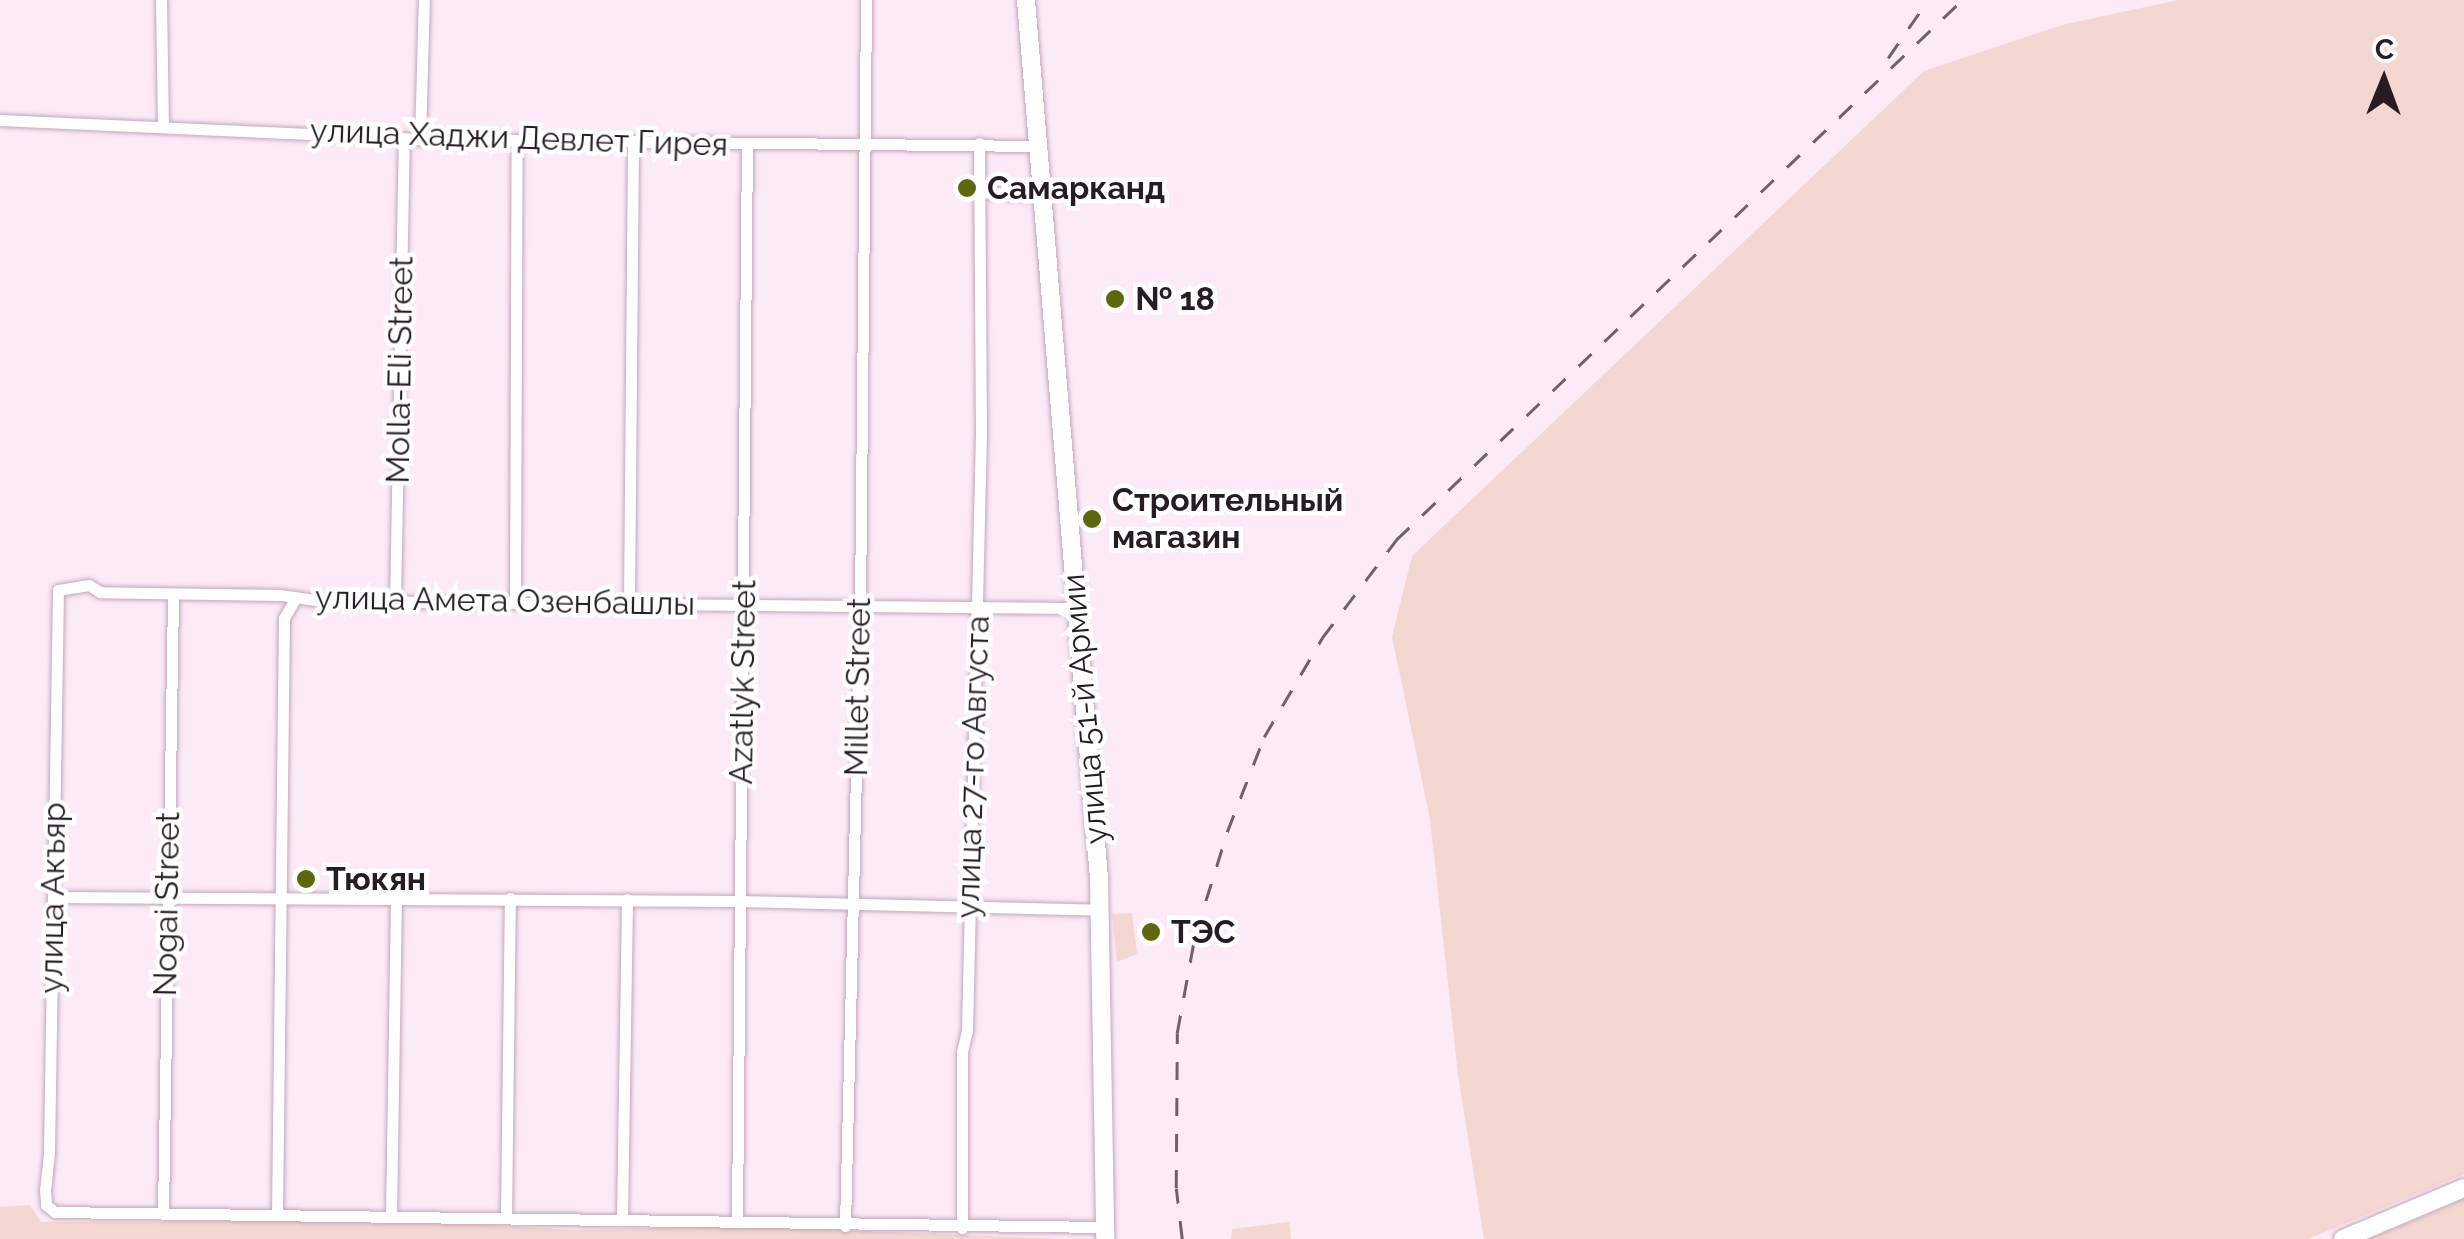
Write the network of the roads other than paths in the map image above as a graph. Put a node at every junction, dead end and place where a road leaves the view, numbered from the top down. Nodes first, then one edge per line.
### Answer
1 (161, 0) edge
2 (424, 0) edge
3 (866, 0) edge
4 (1026, 0) edge
5 (0, 120) edge
6 (163, 124) junction
7 (404, 138) junction
8 (420, 139) junction
9 (518, 141) junction
10 (980, 143) junction
11 (634, 144) junction
12 (747, 144) junction
13 (1037, 146) junction
14 (862, 147) junction
15 (980, 192) junction
16 (1041, 196) junction
17 (58, 590) joint
18 (173, 594) junction
19 (296, 597) junction
20 (395, 601) junction
21 (515, 602) junction
22 (629, 603) junction
23 (745, 604) junction
24 (860, 606) junction
25 (977, 607) junction
26 (1075, 608) junction
27 (53, 896) junction
28 (168, 896) junction
29 (283, 896) junction
30 (396, 897) junction
31 (510, 898) junction
32 (627, 900) junction
33 (738, 900) junction
34 (853, 907) junction
35 (968, 908) junction
36 (1100, 910) junction
37 (2464, 1188) edge
38 (163, 1213) junction
39 (277, 1215) junction
40 (391, 1216) junction
41 (506, 1218) junction
42 (622, 1219) junction
43 (738, 1220) junction
44 (845, 1226) junction
45 (962, 1228) junction
46 (1105, 1233) edge
47 (2343, 1239) edge

1 - 6 street
2 - 8 street
3 - 14 street, Millet Street
4 - 13 main road, улица 51-й Армии
5 - 6 street, улица Хаджи Девлет Гирея
6 - 7 street, улица Хаджи Девлет Гирея
7 - 8 street, улица Хаджи Девлет Гирея
7 - 20 street, Molla-Eli Street
8 - 9 street, улица Хаджи Девлет Гирея
9 - 11 street, улица Хаджи Девлет Гирея
9 - 21 street
10 - 13 street, улица Хаджи Девлет Гирея
10 - 14 street, улица Хаджи Девлет Гирея
10 - 15 street, улица 27-го Августа
11 - 12 street, улица Хаджи Девлет Гирея
11 - 22 street
12 - 14 street, улица Хаджи Девлет Гирея
12 - 23 street, Azatlyk Street
13 - 16 main road, улица 51-й Армии
14 - 24 street, Millet Street
15 - 16 street
15 - 25 street, улица 27-го Августа
16 - 26 main road, улица 51-й Армии
17 - 18 street, улица Амета Озенбашлы
17 - 27 street, улица Акъяр
18 - 19 street, улица Амета Озенбашлы
18 - 28 street, Nogai Street
19 - 20 street, улица Амета Озенбашлы
19 - 29 street
20 - 21 street, улица Амета Озенбашлы
21 - 22 street, улица Амета Озенбашлы
22 - 23 street, улица Амета Озенбашлы
23 - 24 street, улица Амета Озенбашлы
23 - 33 street, Azatlyk Street
24 - 25 street, улица Амета Озенбашлы
24 - 34 street, Millet Street
25 - 26 street, улица Амета Озенбашлы
25 - 35 street, улица 27-го Августа
26 - 36 main road, улица 51-й Армии
27 - 28 street
27 - 38 street, улица Акъяр
28 - 29 street
28 - 38 street, Nogai Street
29 - 30 street
29 - 39 street
30 - 31 street
30 - 40 street
31 - 32 street
31 - 41 street
32 - 33 street
32 - 42 street
33 - 34 street
33 - 43 street, Azatlyk Street
34 - 35 street
34 - 44 street, Millet Street
35 - 36 street
35 - 45 street, улица 27-го Августа
36 - 46 main road, улица 51-й Армии
37 - 47 main road
38 - 39 street
39 - 40 street
40 - 41 street
41 - 42 street
42 - 43 street
43 - 44 street
44 - 45 street
45 - 46 street

